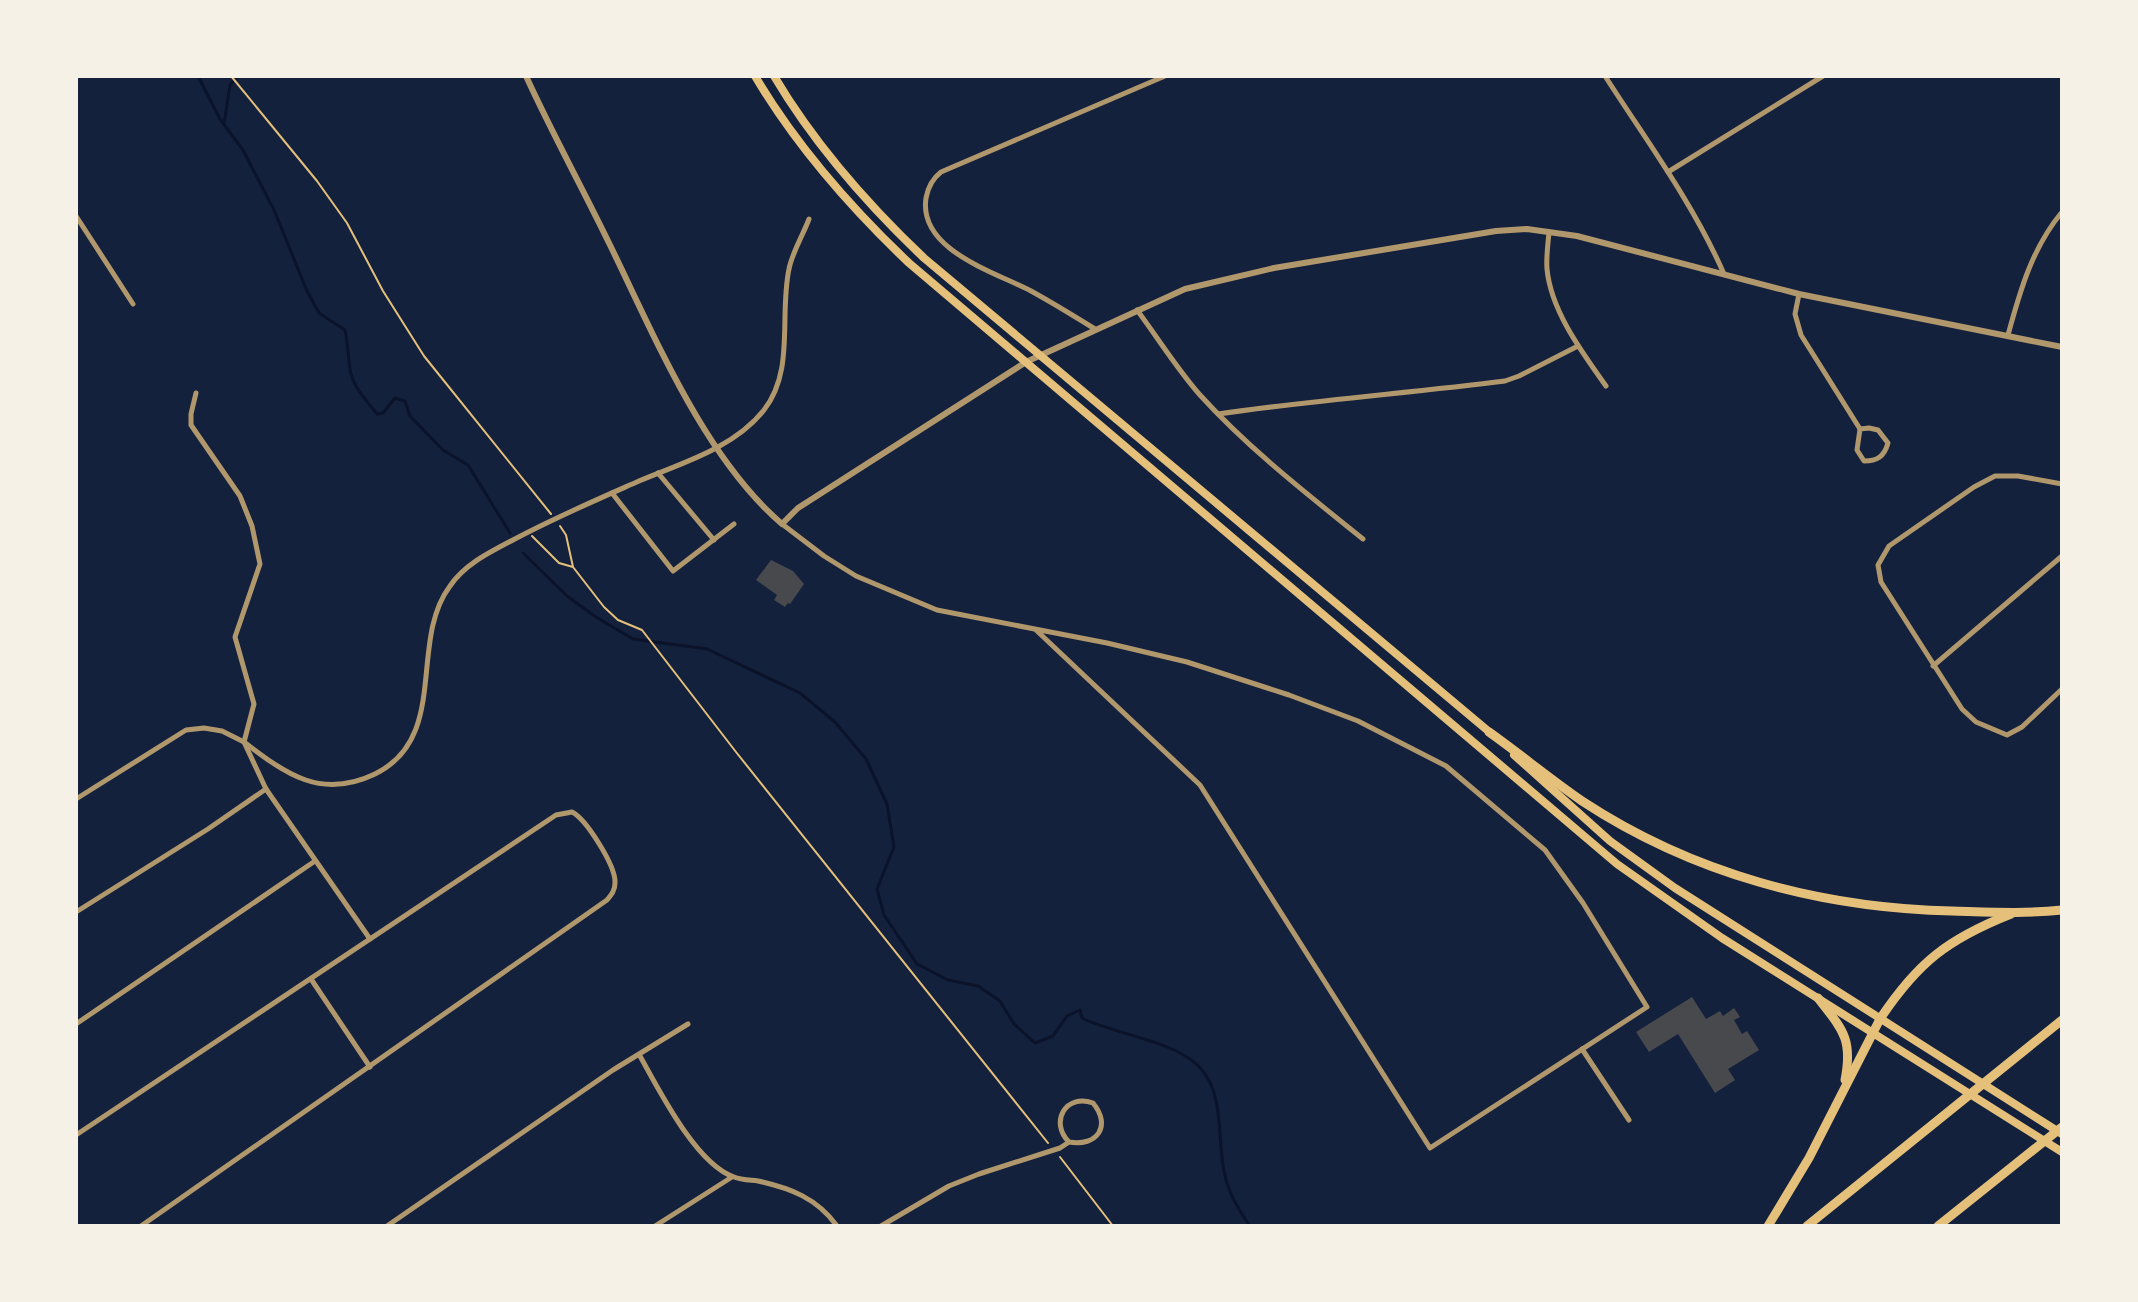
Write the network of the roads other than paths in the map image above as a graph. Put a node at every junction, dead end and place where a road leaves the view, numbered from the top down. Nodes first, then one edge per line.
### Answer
1 (526, 76) edge
2 (755, 76) edge
3 (774, 76) edge
4 (1165, 76) edge
5 (1605, 76) edge
6 (1823, 76) edge
7 (1668, 172) junction
8 (2062, 212) edge
9 (76, 216) edge
10 (809, 219) dead end
11 (1549, 232) junction
12 (1724, 274) junction
13 (1799, 294) junction
14 (133, 304) dead end
15 (1136, 309) junction
16 (1095, 329) junction
17 (2008, 335) junction
18 (1578, 346) junction
19 (2062, 347) edge
20 (1042, 356) junction
21 (1026, 362) junction
22 (1606, 386) dead end
23 (196, 393) dead end
24 (1218, 414) junction
25 (1860, 429) junction
26 (715, 448) junction
27 (658, 473) junction
28 (2062, 484) edge
29 (612, 493) junction
30 (734, 524) dead end
31 (782, 524) junction
32 (1363, 539) dead end
33 (714, 540) junction
34 (2062, 556) edge
35 (1036, 630) junction
36 (1933, 666) junction
37 (2062, 689) edge
38 (1489, 732) junction
39 (244, 742) junction
40 (266, 789) junction
41 (76, 799) edge
42 (315, 861) junction
43 (2062, 910) edge
44 (76, 912) edge
45 (2014, 912) junction
46 (370, 939) junction
47 (311, 979) junction
48 (1818, 998) junction
49 (1880, 1019) junction
50 (2062, 1020) edge
51 (76, 1024) edge
52 (688, 1024) dead end
53 (1874, 1032) junction
54 (1582, 1049) junction
55 (640, 1056) junction
56 (370, 1067) junction
57 (1843, 1093) junction
58 (1629, 1120) dead end
59 (2062, 1127) edge
60 (2062, 1134) edge
61 (76, 1135) edge
62 (1069, 1142) junction
63 (2062, 1152) edge
64 (732, 1177) junction
65 (141, 1226) edge
66 (387, 1226) edge
67 (655, 1226) edge
68 (837, 1226) edge
69 (881, 1226) edge
70 (1768, 1226) edge
71 (1807, 1226) edge
72 (1938, 1226) edge

1 - 26 street
2 - 21 highway
3 - 20 highway
4 - 16 street
5 - 7 street
6 - 7 street
7 - 12 street
8 - 17 street
9 - 14 street
10 - 26 street
11 - 12 street
11 - 15 street
11 - 18 street
12 - 13 street
13 - 17 street
13 - 25 street
15 - 16 street
15 - 24 street
16 - 20 street
17 - 19 street
18 - 22 street
18 - 24 street
20 - 21 street
20 - 38 highway
21 - 31 street
21 - 48 highway
23 - 39 street
24 - 32 street
25 - 25 street
26 - 27 street
26 - 31 street
27 - 29 street
27 - 33 street
28 - 36 street
29 - 33 street
29 - 39 street
30 - 33 street
31 - 35 street
34 - 36 street
35 - 54 street
35 - 54 street
36 - 37 street
38 - 45 highway
38 - 49 highway
39 - 40 street
39 - 41 street
40 - 42 street
40 - 44 street
42 - 46 street
42 - 51 street
43 - 45 highway
45 - 49 highway
46 - 47 street
46 - 56 street
47 - 56 street
47 - 61 street
48 - 53 highway
48 - 57 highway
49 - 53 highway
49 - 60 highway
50 - 71 highway
52 - 55 street
53 - 57 highway
53 - 63 highway
54 - 58 street
55 - 64 street
55 - 66 street
56 - 65 street
57 - 70 highway
59 - 72 highway
62 - 62 street
62 - 69 street
64 - 67 street
64 - 68 street

